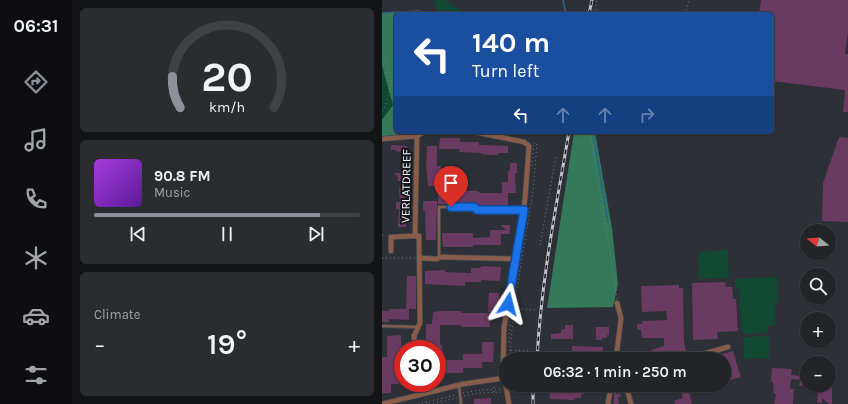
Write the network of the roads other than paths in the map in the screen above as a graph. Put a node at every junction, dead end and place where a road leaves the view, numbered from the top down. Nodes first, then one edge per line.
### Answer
1 (420, 134) edge
2 (485, 134) edge
3 (417, 136) junction
4 (382, 139) edge
5 (524, 210) junction
6 (415, 236) junction
7 (391, 251) dead end
8 (420, 258) junction
9 (439, 258) junction
10 (515, 258) junction
11 (617, 303) road end
12 (382, 326) edge
13 (418, 327) junction
14 (414, 340) edge
15 (728, 347) dead end
16 (503, 352) edge
17 (617, 352) edge
18 (710, 352) edge
19 (499, 379) edge
20 (459, 385) junction
21 (507, 392) edge
22 (610, 392) edge
23 (628, 392) edge
24 (425, 393) joint
25 (382, 404) edge
26 (461, 404) edge
27 (509, 404) edge
28 (608, 404) edge
29 (631, 404) edge

1 - 3 street
2 - 5 street
3 - 4 street
3 - 6 street, VERLATDREEF
5 - 9 lane
5 - 10 street
6 - 7 street, VERLATDREEF
6 - 8 street, VERLATDREEF
8 - 9 street
8 - 13 street
9 - 10 street
10 - 16 street
11 - 17 street
12 - 13 lane
13 - 14 street
15 - 18 street
19 - 20 street
20 - 24 street
20 - 26 lane
21 - 27 street
22 - 28 street
23 - 29 street
24 - 25 street

